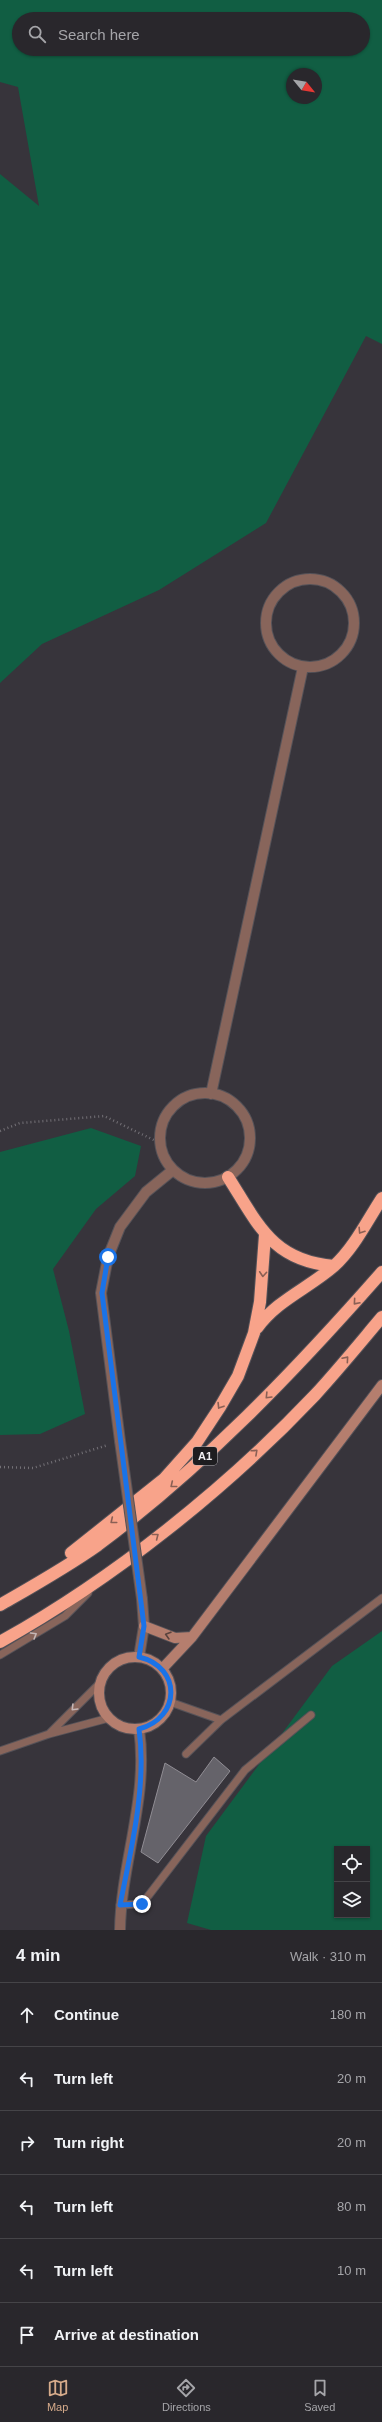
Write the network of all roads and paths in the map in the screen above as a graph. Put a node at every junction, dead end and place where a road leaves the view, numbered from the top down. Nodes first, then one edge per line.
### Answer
1 (303, 667) junction
2 (211, 1094) junction
3 (0, 1131) edge
4 (160, 1143) junction
5 (172, 1170) junction
6 (228, 1177) junction
7 (382, 1198) edge
8 (265, 1235) junction
9 (334, 1266) junction
10 (382, 1272) edge
11 (382, 1317) edge
12 (254, 1333) junction
13 (382, 1385) edge
14 (120, 1441) junction
15 (0, 1466) edge
16 (103, 1577) junction
17 (0, 1598) edge
18 (382, 1598) edge
19 (0, 1605) edge
20 (144, 1626) junction
21 (192, 1637) junction
22 (0, 1642) edge
23 (0, 1655) edge
24 (139, 1657) junction
25 (162, 1669) junction
26 (100, 1683) junction
27 (170, 1702) junction
28 (311, 1715) dead end
29 (108, 1718) junction
30 (221, 1720) junction
31 (139, 1729) junction
32 (48, 1734) junction
33 (0, 1751) edge
34 (186, 1754) dead end
35 (120, 1905) junction
36 (120, 1930) edge

1 - 1 street
1 - 2 street
2 - 4 street
2 - 6 street
3 - 4 path
4 - 5 street
5 - 6 street
5 - 14 street
6 - 8 highway
7 -> 9 highway
8 - 9 highway
8 -> 12 highway
9 - 12 highway
10 -> 19 highway, A1
16 -> 11 highway, A1
12 -> 17 highway
13 - 21 street
14 - 15 path
14 - 20 street, bridge
16 - 22 highway, A1
23 -> 16 lane
18 - 30 lane
21 -> 20 street
20 - 24 street
21 - 25 street
24 - 25 street
24 - 26 street
25 - 27 street
26 - 29 street
26 -> 32 lane
27 - 30 lane
27 - 31 street
28 - 35 lane
29 - 31 street
29 - 32 lane
30 - 34 lane
31 - 35 street
32 - 33 lane
35 - 36 street

